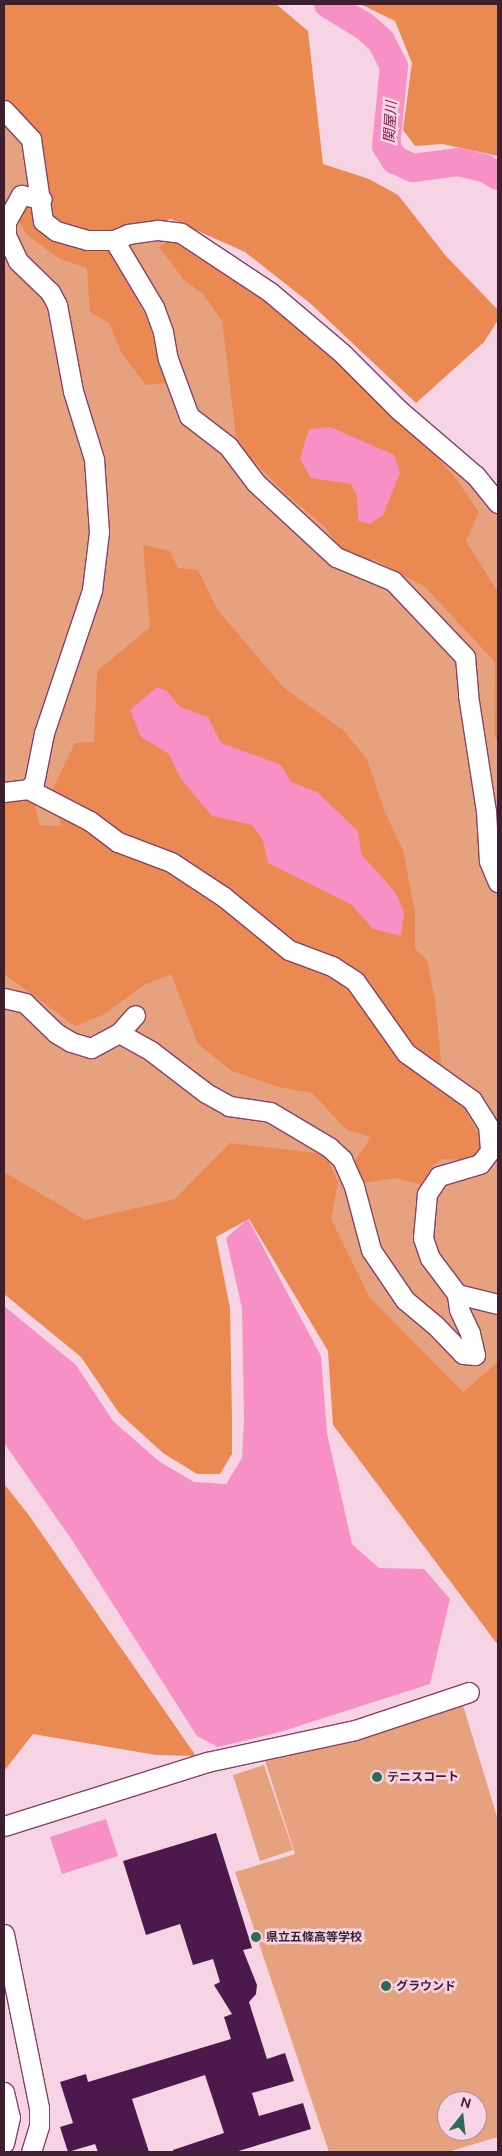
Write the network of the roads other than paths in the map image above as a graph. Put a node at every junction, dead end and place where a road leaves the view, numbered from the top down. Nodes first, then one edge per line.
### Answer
1 (4, 110) edge
2 (42, 199) junction
3 (114, 240) junction
4 (498, 504) edge
5 (28, 789) junction
6 (4, 792) edge
7 (498, 882) edge
8 (4, 998) edge
9 (134, 1015) dead end
10 (119, 1033) junction
11 (457, 1294) junction
12 (498, 1304) edge
13 (469, 1692) dead end
14 (4, 1826) edge
15 (5, 1943) edge
16 (4, 2092) edge
17 (4, 2143) edge
18 (31, 2152) edge

1 - 2 street
2 - 3 street
2 - 5 street
3 - 4 street
3 - 7 street
5 - 6 street
5 - 11 street
8 - 10 street
9 - 10 street
10 - 11 street
11 - 12 street
13 - 14 street
15 - 18 street
16 - 17 street

